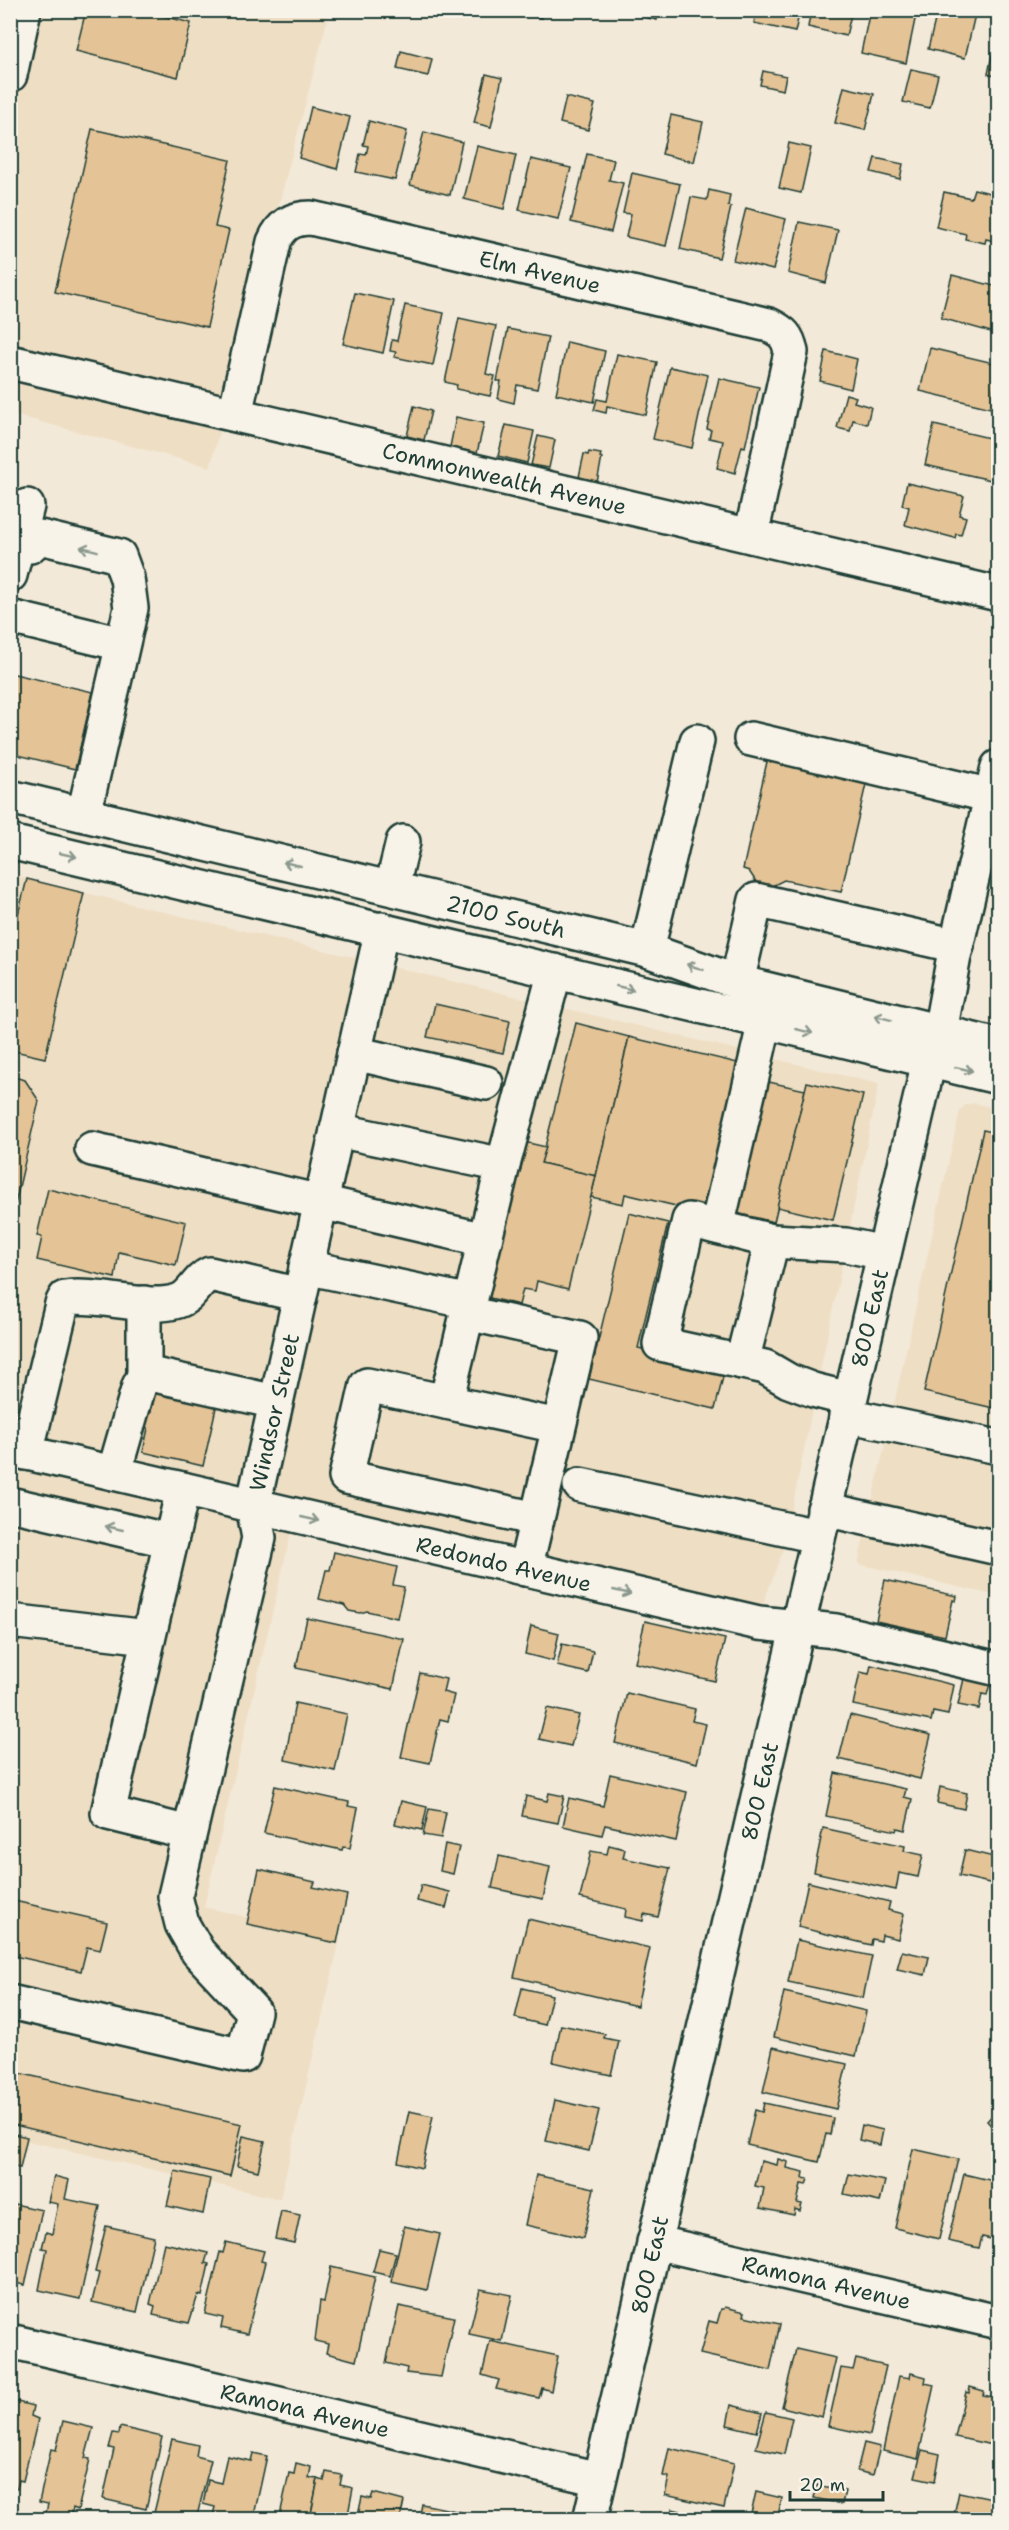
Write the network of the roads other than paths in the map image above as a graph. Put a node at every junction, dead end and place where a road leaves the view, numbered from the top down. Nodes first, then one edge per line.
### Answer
1 (21, 16) edge
2 (10, 75) edge
3 (10, 362) edge
4 (235, 414) junction
5 (27, 506) dead end
6 (751, 536) junction
7 (24, 544) junction
8 (10, 575) edge
9 (999, 594) edge
10 (10, 617) edge
11 (122, 644) junction
12 (751, 739) dead end
13 (696, 741) dead end
14 (10, 797) edge
15 (994, 802) edge
16 (84, 814) junction
17 (10, 842) edge
18 (403, 842) dead end
19 (124, 868) junction
20 (392, 887) junction
21 (382, 929) junction
22 (957, 946) junction
23 (647, 950) junction
24 (555, 971) junction
25 (737, 982) junction
26 (765, 1021) junction
27 (934, 1046) junction
28 (999, 1046) edge
29 (354, 1053) junction
30 (999, 1077) edge
31 (486, 1083) dead end
32 (337, 1130) junction
33 (92, 1149) dead end
34 (503, 1165) junction
35 (321, 1203) junction
36 (717, 1227) junction
37 (484, 1240) junction
38 (772, 1241) junction
39 (884, 1253) junction
40 (303, 1281) junction
41 (144, 1303) junction
42 (468, 1307) junction
43 (742, 1362) junction
44 (144, 1376) junction
45 (276, 1402) junction
46 (446, 1402) junction
47 (847, 1407) junction
48 (558, 1426) junction
49 (999, 1447) edge
50 (18, 1451) edge
51 (114, 1473) junction
52 (580, 1485) dead end
53 (183, 1489) junction
54 (10, 1503) edge
55 (252, 1506) junction
56 (537, 1519) junction
57 (820, 1523) junction
58 (171, 1541) junction
59 (999, 1548) edge
60 (525, 1569) junction
61 (10, 1621) edge
62 (796, 1628) junction
63 (148, 1637) junction
64 (999, 1669) edge
65 (189, 1833) junction
66 (10, 2002) edge
67 (654, 2242) junction
68 (999, 2322) edge
69 (10, 2341) edge
70 (599, 2478) junction
71 (590, 2520) edge

1 - 2 street
3 - 4 street, Commonwealth Avenue
4 - 6 street, Commonwealth Avenue
4 - 6 street, Elm Avenue
5 - 7 street
6 - 9 street, Commonwealth Avenue
7 - 8 street
11 -> 7 street
10 - 11 street
11 - 16 street
12 - 15 street
13 - 23 street
14 - 16 street, 2100 South
15 - 22 street, 800 East
20 -> 16 street, 2100 South
17 -> 19 street, 2100 South
18 - 20 street
19 - 20 street
19 - 21 street, 2100 South
20 - 23 street, 2100 South
21 - 23 street
21 - 24 street, 2100 South
21 - 29 street, Windsor Street
22 - 25 street
22 - 27 street, 800 East
25 -> 23 street, 2100 South
24 -> 26 street, 2100 South
24 - 34 street
27 -> 25 street, 2100 South
26 -> 27 street, 2100 South
26 - 36 street
27 - 28 street, 2100 South
27 -> 30 street, 2100 South
27 - 39 street, 800 East
29 - 31 street
29 - 32 street, Windsor Street
32 - 34 street
32 - 35 street, Windsor Street
33 - 35 street
34 - 37 street
35 - 37 street
35 - 40 street, Windsor Street
36 - 38 street
36 - 43 street
37 - 42 street
38 - 39 street
38 - 43 street
39 - 47 street, 800 East
40 - 41 street
40 - 42 street
40 - 45 street, Windsor Street
41 - 44 street
41 - 50 street
42 - 46 street
42 - 48 street
43 - 47 street
44 - 45 street
44 - 51 street
45 - 55 street, Windsor Street
46 - 48 street
46 - 56 street
47 - 49 street
47 - 57 street, 800 East
48 - 56 street
50 - 51 street, Redondo Avenue
51 - 53 street, Redondo Avenue
52 - 57 street
53 - 55 street, Redondo Avenue
53 - 58 street
58 -> 54 street
55 -> 60 street, Redondo Avenue
55 - 65 street, Windsor Street
56 - 60 street
57 - 59 street
57 - 62 street, 800 East
58 - 63 street
60 -> 62 street, Redondo Avenue
61 - 63 street
62 - 64 street, Redondo Avenue
62 - 67 street, 800 East
63 - 65 street
65 - 66 street, Windsor Street
67 - 68 street, Ramona Avenue
67 - 70 street, 800 East
69 - 70 street, Ramona Avenue
70 - 71 street, 800 East

